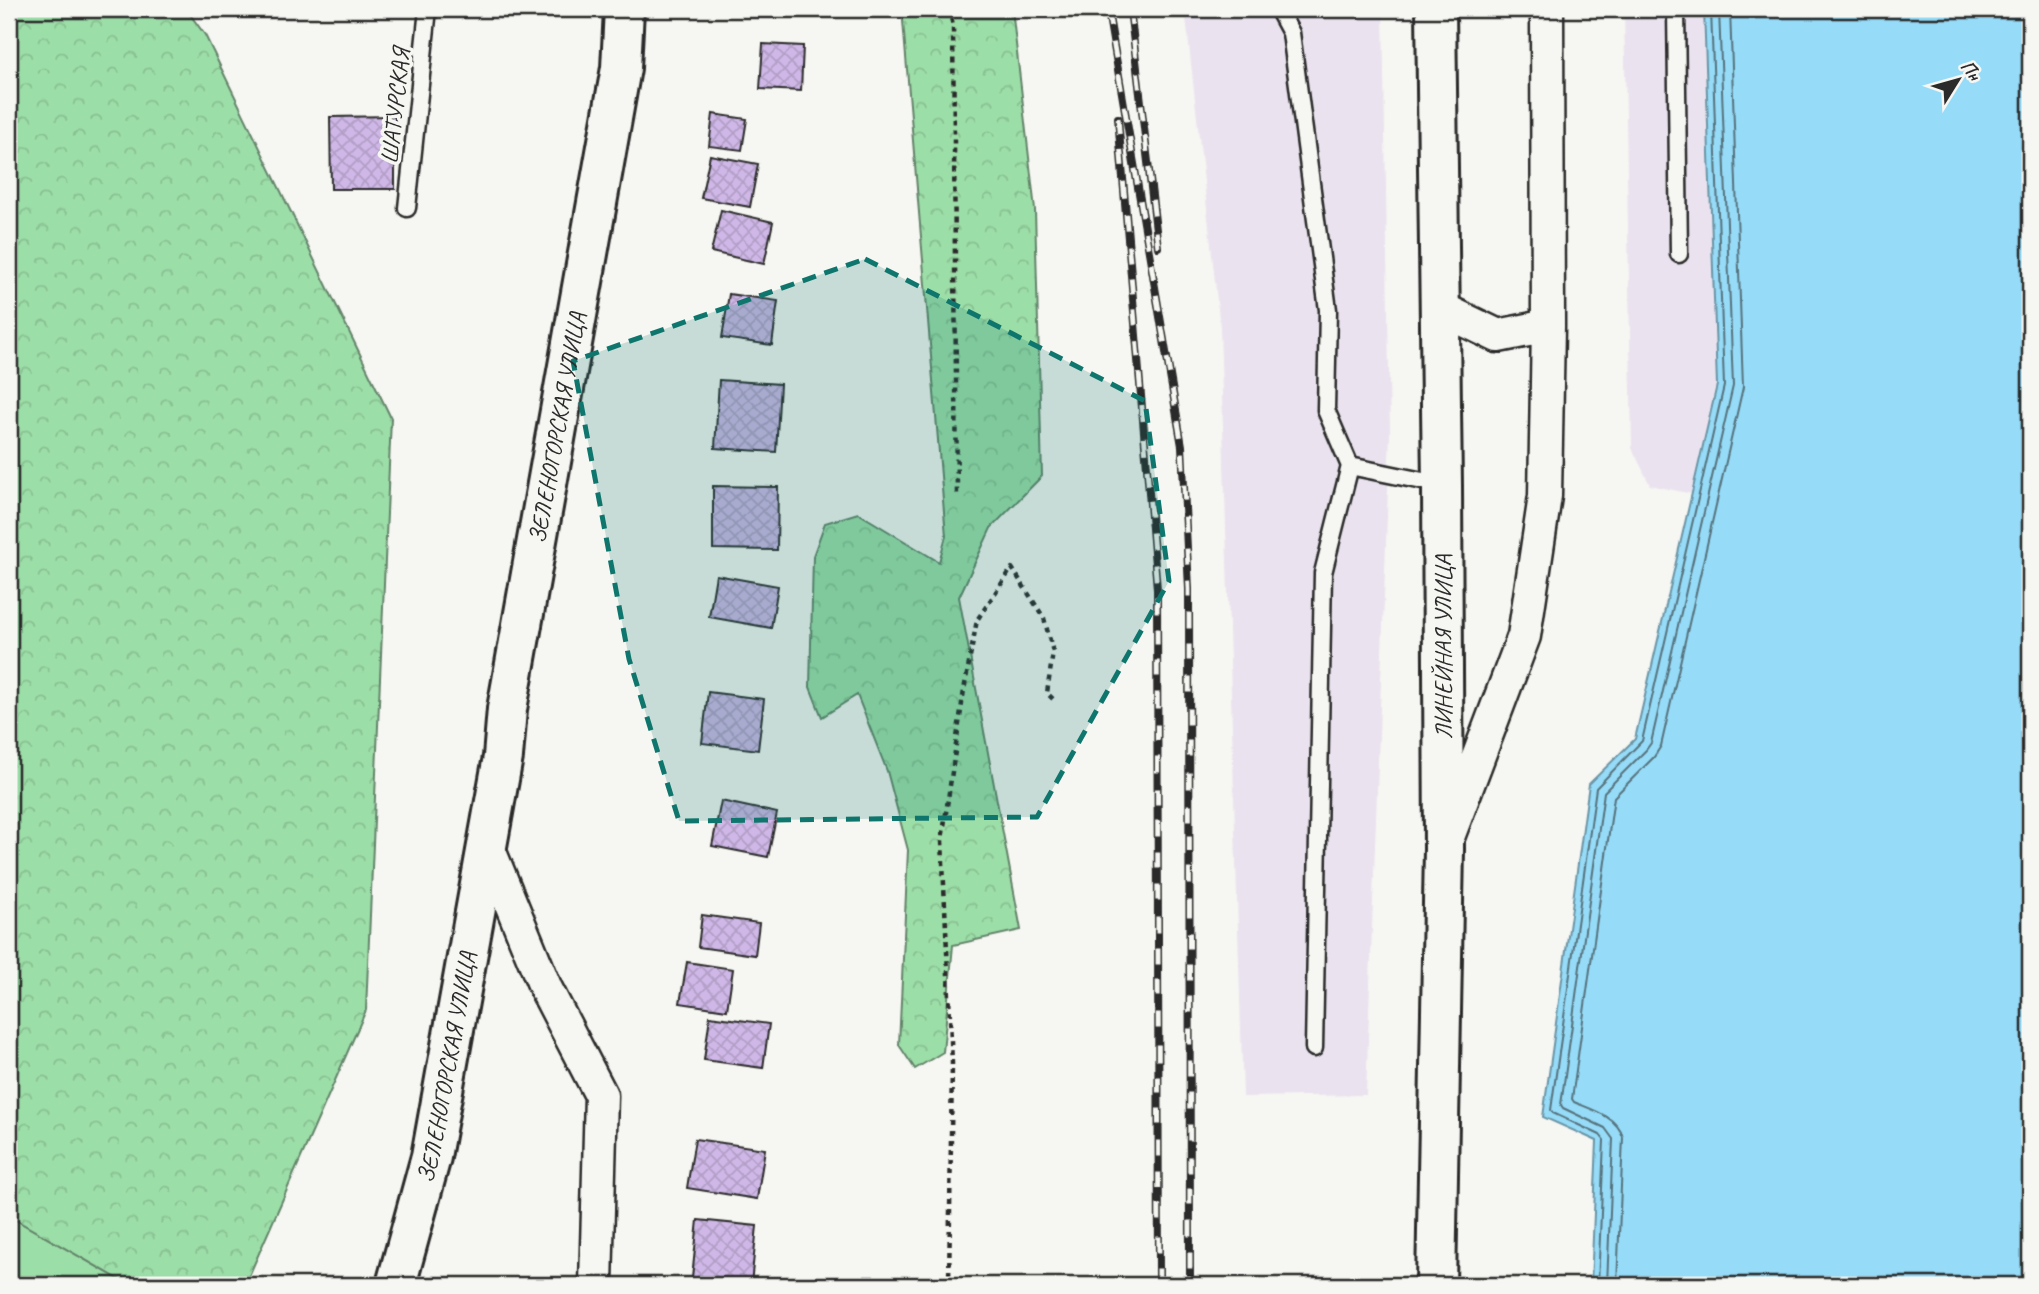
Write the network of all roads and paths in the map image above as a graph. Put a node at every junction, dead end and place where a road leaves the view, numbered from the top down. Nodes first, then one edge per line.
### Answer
1 (428, 9) edge
2 (624, 9) edge
3 (949, 9) edge
4 (1278, 9) edge
5 (1436, 9) edge
6 (1547, 9) edge
7 (1676, 9) edge
8 (407, 208) dead end
9 (1679, 254) dead end
10 (1440, 308) junction
11 (1548, 326) junction
12 (1350, 466) junction
13 (1442, 485) junction
14 (957, 498) dead end
15 (1053, 699) dead end
16 (487, 845) junction
17 (1444, 849) junction
18 (1314, 1048) dead end
19 (396, 1285) edge
20 (596, 1285) edge
21 (948, 1285) edge
22 (1436, 1285) edge

1 - 8 lane, ШАТУРСКАЯ
2 - 16 main road, ЗЕЛЕНОГОРСКАЯ УЛИЦА
3 - 14 path
4 - 12 lane
5 - 10 main road, ЛИНЕЙНАЯ УЛИЦА
6 - 11 street
7 - 9 lane
10 - 11 street
10 - 13 main road, ЛИНЕЙНАЯ УЛИЦА
11 - 17 street
12 - 13 lane
12 - 18 lane
13 - 17 main road, ЛИНЕЙНАЯ УЛИЦА
15 - 21 path
16 - 19 main road, ЗЕЛЕНОГОРСКАЯ УЛИЦА
16 - 20 street
17 - 22 main road, ЛИНЕЙНАЯ УЛИЦА

